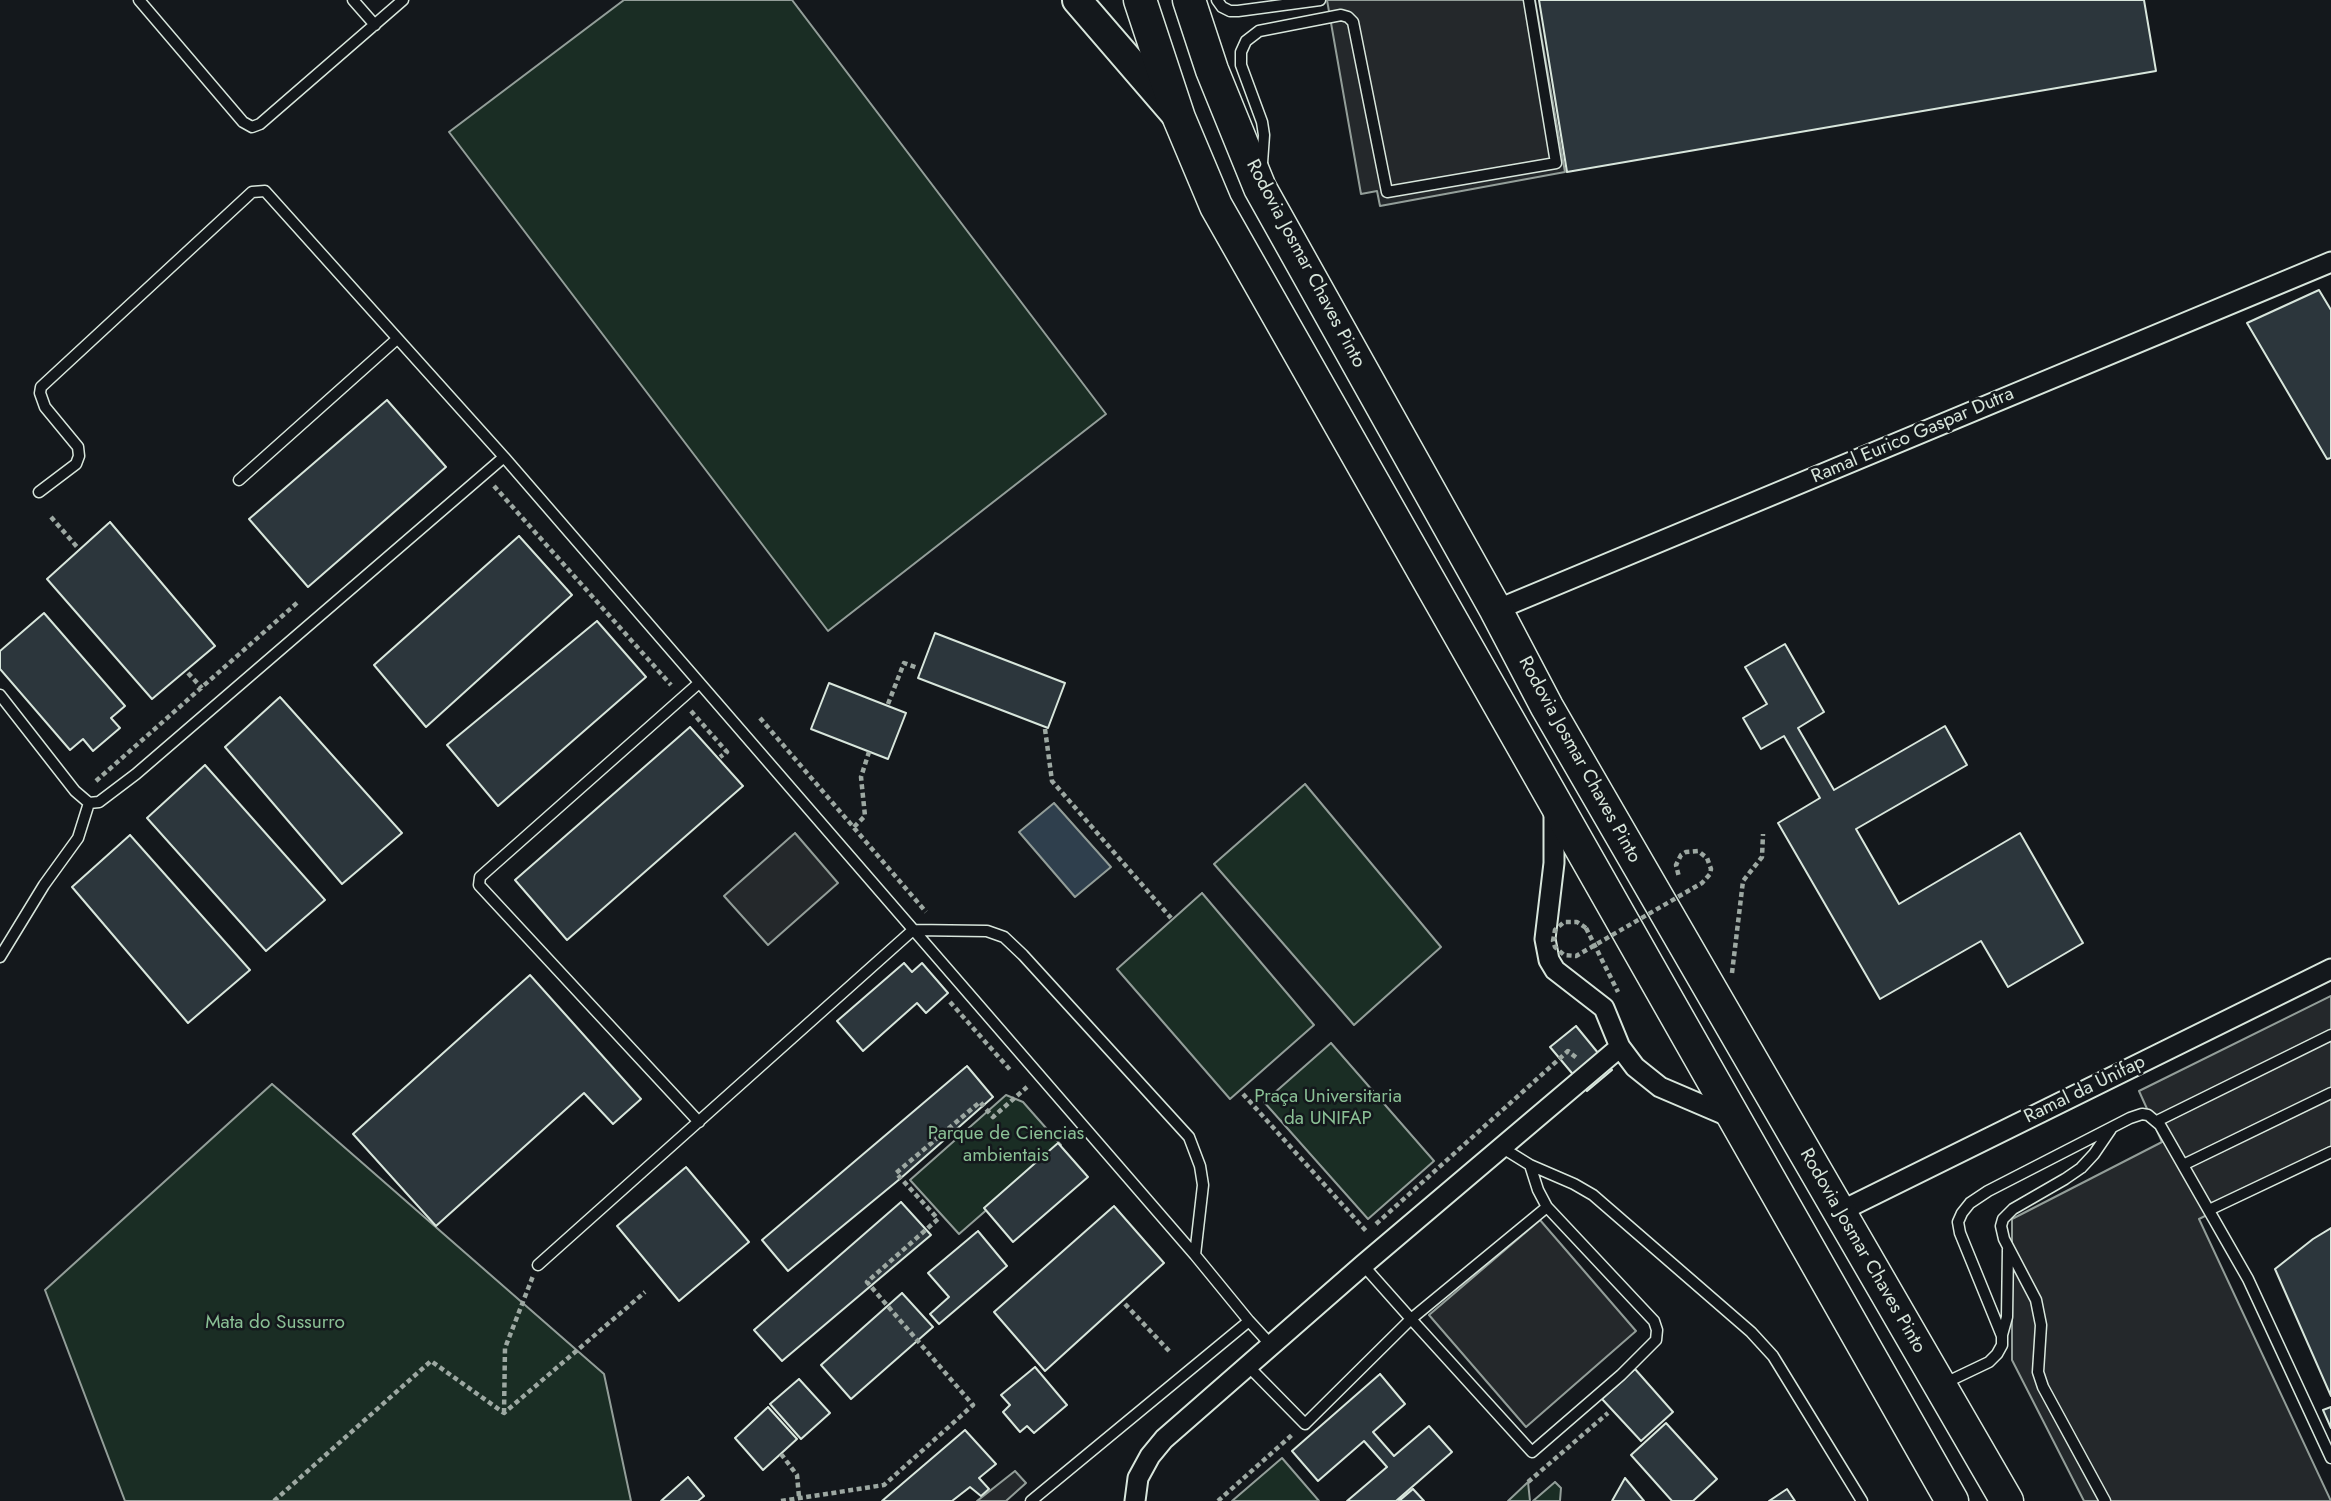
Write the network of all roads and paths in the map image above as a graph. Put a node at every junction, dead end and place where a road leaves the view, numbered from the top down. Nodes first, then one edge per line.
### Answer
1 (139, 0) edge
2 (353, 0) edge
3 (403, 0) edge
4 (1077, 0) edge
5 (1140, 0) edge
6 (1189, 0) edge
7 (1217, 0) edge
8 (1320, 0) edge
9 (1529, 0) edge
10 (375, 25) junction
11 (1179, 118) junction
12 (1259, 188) junction
13 (2331, 262) edge
14 (397, 340) junction
15 (504, 457) junction
16 (239, 480) dead end
17 (492, 483) dead end
18 (38, 492) dead end
19 (51, 517) dead end
20 (78, 548) dead end
21 (298, 602) dead end
22 (1496, 610) junction
23 (918, 668) dead end
24 (188, 673) dead end
25 (699, 683) junction
26 (671, 685) dead end
27 (202, 688) junction
28 (0, 695) edge
29 (888, 704) dead end
30 (691, 711) dead end
31 (760, 718) dead end
32 (1045, 729) dead end
33 (869, 752) dead end
34 (720, 757) dead end
35 (96, 781) dead end
36 (1554, 797) junction
37 (89, 803) junction
38 (854, 827) junction
39 (1763, 834) dead end
40 (1690, 900) dead end
41 (926, 912) dead end
42 (1171, 918) dead end
43 (1586, 928) dead end
44 (913, 930) junction
45 (0, 957) edge
46 (1726, 967) dead end
47 (2331, 969) edge
48 (2331, 1035) edge
49 (1620, 1047) junction
50 (1592, 1070) junction
51 (1027, 1087) dead end
52 (2331, 1093) edge
53 (1243, 1094) dead end
54 (1737, 1120) junction
55 (2157, 1121) junction
56 (699, 1122) junction
57 (2113, 1127) junction
58 (1500, 1147) junction
59 (2331, 1152) edge
60 (1530, 1165) junction
61 (2183, 1165) junction
62 (1547, 1207) junction
63 (2209, 1210) junction
64 (1839, 1212) junction
65 (2008, 1247) junction
66 (1195, 1255) junction
67 (538, 1265) joint
68 (1363, 1265) junction
69 (645, 1292) dead end
70 (1125, 1304) dead end
71 (1411, 1319) junction
72 (1249, 1321) junction
73 (2002, 1336) junction
74 (1271, 1345) junction
75 (1170, 1352) dead end
76 (1248, 1366) junction
77 (1940, 1385) junction
78 (504, 1413) junction
79 (1608, 1413) dead end
80 (1305, 1424) junction
81 (781, 1454) dead end
82 (2331, 1458) edge
83 (1528, 1482) dead end
84 (799, 1497) junction
85 (274, 1501) edge
86 (781, 1501) edge
87 (1031, 1501) edge
88 (1135, 1501) edge
89 (1218, 1501) edge
90 (1862, 1501) edge
91 (1952, 1501) edge
92 (2007, 1501) edge
93 (2105, 1501) edge

1 - 10 lane
2 - 10 lane
3 - 10 lane
4 - 11 street
5 - 11 main road, Rodovia Josmar Chaves Pinto
6 - 12 main road, Rodovia Josmar Chaves Pinto
7 - 8 lane
9 - 12 lane
11 - 36 main road, Rodovia Josmar Chaves Pinto
12 - 22 main road, Rodovia Josmar Chaves Pinto
13 - 22 street, Ramal Eurico Gaspar Dutra
14 - 15 lane
14 - 16 lane
14 - 18 lane
15 - 25 lane
15 - 37 lane
17 - 26 path
19 - 20 path
21 - 27 path
22 - 64 main road, Rodovia Josmar Chaves Pinto
23 - 29 path
24 - 27 path
25 - 44 lane
25 - 56 lane
27 - 35 path
28 - 37 lane
30 - 34 path
31 - 38 path
32 - 42 path
33 - 38 path
36 - 49 street
36 - 54 main road, Rodovia Josmar Chaves Pinto
37 - 45 lane
38 - 41 path
39 - 46 path
40 - 43 path, bridge
44 - 56 lane
44 - 66 lane
44 - 66 lane
47 - 64 street, Ramal da Unifap
48 - 55 lane
49 - 50 street
49 - 54 street
50 - 53 path
50 - 58 street
51 - 84 path
52 - 61 lane
54 - 91 main road, Rodovia Josmar Chaves Pinto
55 - 57 lane
55 - 61 lane
56 - 67 lane
57 - 65 lane
57 - 73 lane
58 - 60 lane
58 - 68 street
59 - 63 lane
60 - 62 lane
60 - 90 lane
61 - 63 lane
62 - 71 lane
62 - 71 lane
63 - 82 lane
64 - 77 main road, Rodovia Josmar Chaves Pinto
65 - 73 lane
65 - 93 lane
66 - 72 lane
67 - 78 path
68 - 71 lane
68 - 74 street
69 - 78 path
70 - 75 path
71 - 80 lane
72 - 74 lane
72 - 87 lane
73 - 77 lane
74 - 76 street
76 - 80 lane
76 - 88 street
77 - 92 main road, Rodovia Josmar Chaves Pinto
78 - 85 path
79 - 83 path
80 - 89 path
81 - 84 path
84 - 86 path

